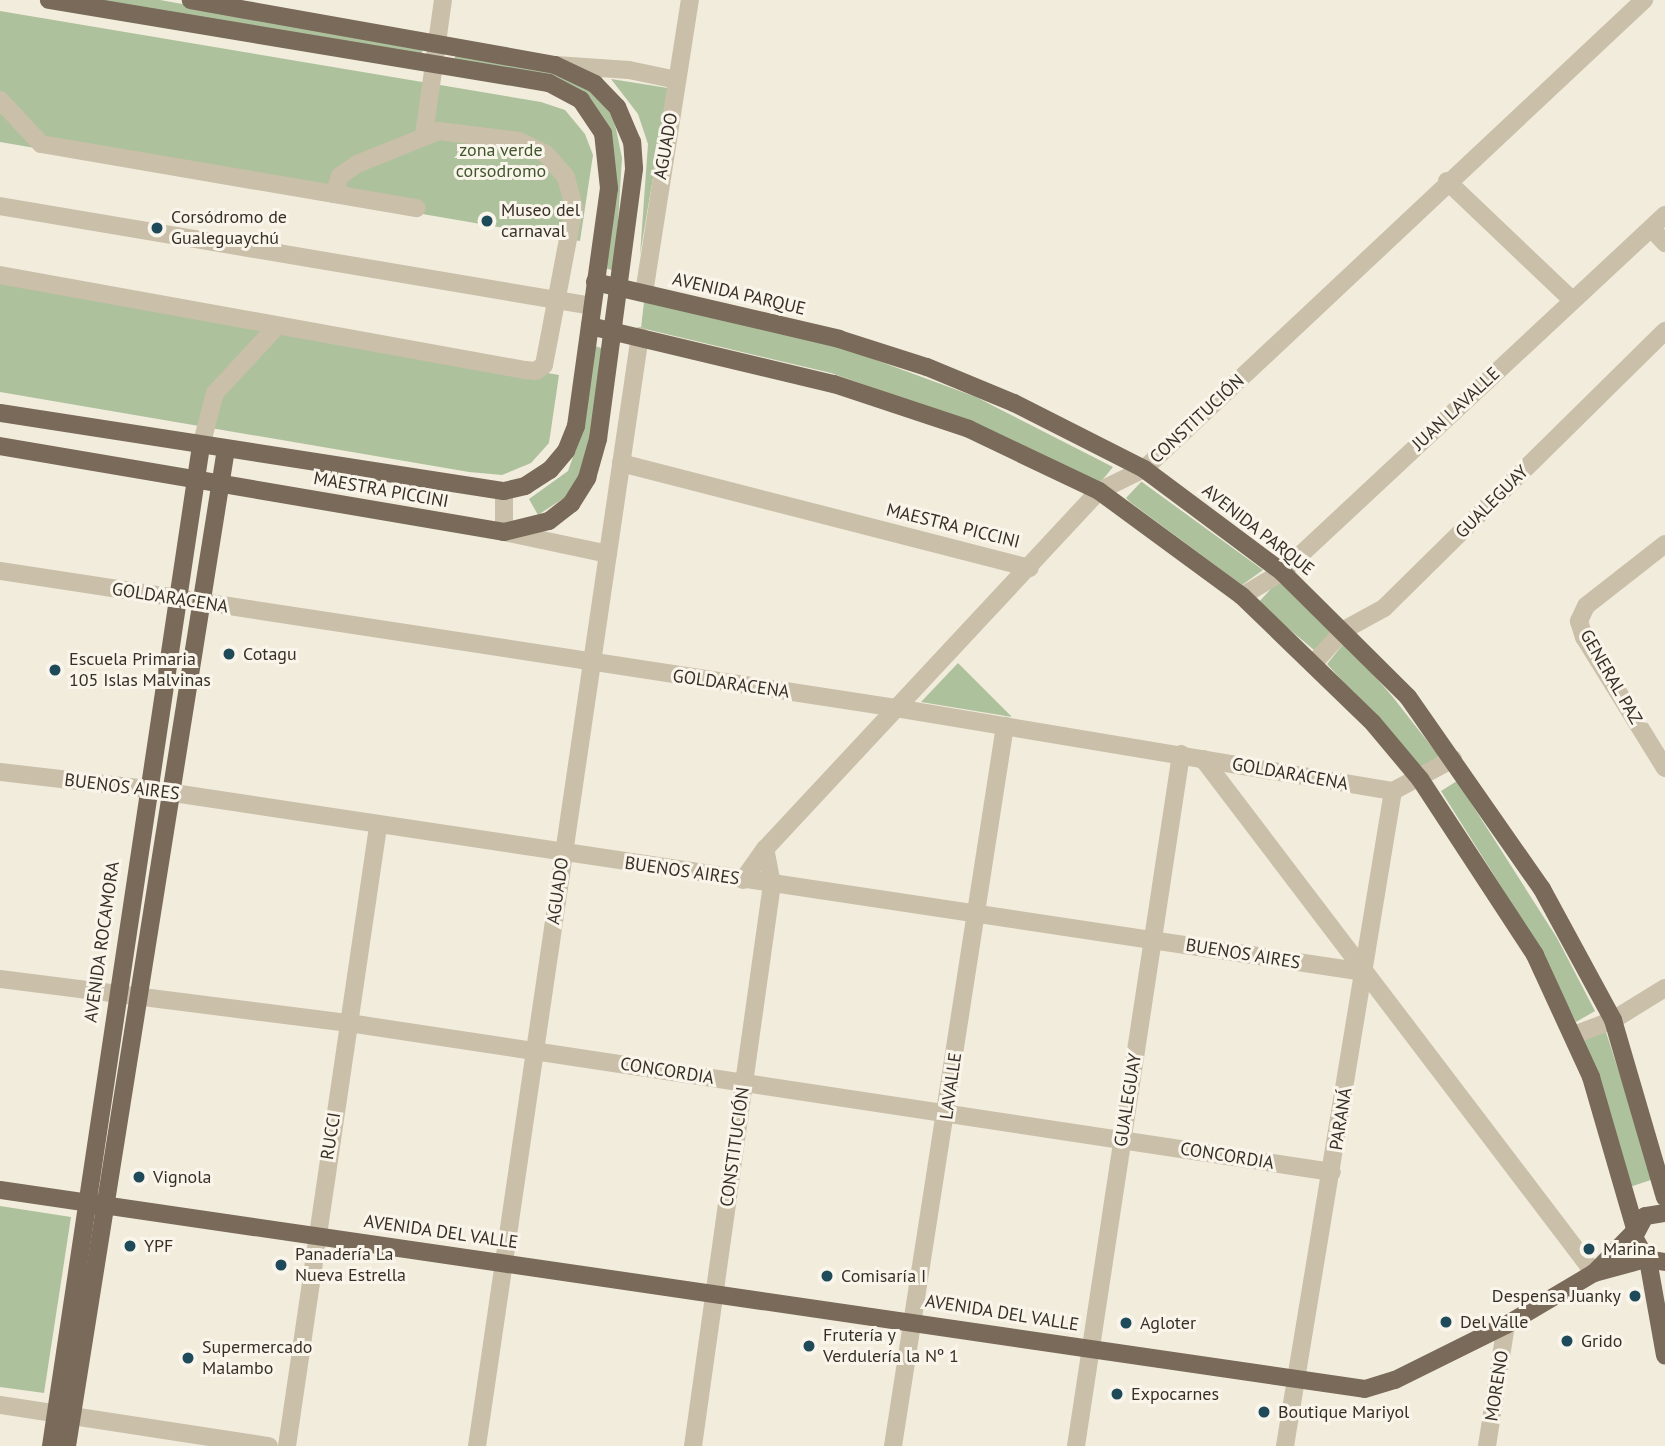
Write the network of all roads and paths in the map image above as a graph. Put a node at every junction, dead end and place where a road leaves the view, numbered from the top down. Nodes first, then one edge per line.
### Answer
1 (56, 0) edge
2 (191, 0) edge
3 (443, 0) edge
4 (690, 0) edge
5 (1644, 0) edge
6 (436, 44) junction
7 (433, 64) junction
8 (555, 65) junction
9 (677, 80) junction
10 (0, 100) edge
11 (424, 135) junction
12 (1447, 181) junction
13 (334, 194) junction
14 (0, 206) edge
15 (417, 208) dead end
16 (1665, 215) edge
17 (1651, 228) junction
18 (1665, 243) edge
19 (0, 275) edge
20 (595, 282) junction
21 (619, 287) junction
22 (644, 293) junction
23 (558, 300) junction
24 (1572, 300) junction
25 (592, 306) junction
26 (277, 326) junction
27 (590, 326) junction
28 (614, 331) junction
29 (1665, 331) edge
30 (640, 336) junction
31 (0, 413) edge
32 (0, 446) edge
33 (201, 446) junction
34 (226, 449) junction
35 (621, 463) junction
36 (1144, 468) junction
37 (194, 479) junction
38 (219, 484) junction
39 (503, 491) junction
40 (1099, 491) junction
41 (503, 532) junction
42 (1665, 545) edge
43 (608, 554) junction
44 (1030, 568) junction
45 (0, 571) edge
46 (1282, 572) junction
47 (1242, 596) junction
48 (176, 600) junction
49 (199, 603) junction
50 (1344, 630) junction
51 (592, 664) junction
52 (1313, 664) junction
53 (896, 708) junction
54 (1005, 726) junction
55 (1181, 754) junction
56 (1203, 759) junction
57 (1453, 759) junction
58 (1665, 768) edge
59 (0, 772) edge
60 (1420, 779) junction
61 (147, 789) junction
62 (1393, 791) junction
63 (170, 793) junction
64 (379, 827) junction
65 (765, 849) junction
66 (564, 854) junction
67 (743, 880) junction
68 (772, 884) junction
69 (976, 915) junction
70 (1152, 940) junction
71 (1364, 972) junction
72 (0, 979) edge
73 (1665, 988) edge
74 (115, 996) junction
75 (137, 999) junction
76 (1613, 1020) junction
77 (349, 1023) junction
78 (1574, 1035) junction
79 (535, 1051) junction
80 (744, 1083) junction
81 (947, 1114) junction
82 (1122, 1140) junction
83 (1332, 1172) junction
84 (0, 1190) edge
85 (1665, 1198) edge
86 (86, 1203) junction
87 (105, 1206) junction
88 (1665, 1213) edge
89 (1635, 1230) junction
90 (316, 1235) junction
91 (1653, 1260) edge
92 (504, 1262) junction
93 (1594, 1273) junction
94 (713, 1293) junction
95 (914, 1321) junction
96 (1506, 1325) junction
97 (1091, 1348) junction
98 (1665, 1355) edge
99 (1296, 1379) junction
100 (0, 1405) edge
101 (63, 1416) junction
102 (51, 1446) edge
103 (66, 1446) edge
104 (269, 1446) edge
105 (287, 1446) edge
106 (477, 1446) edge
107 (693, 1446) edge
108 (893, 1446) edge
109 (1076, 1446) edge
110 (1285, 1446) edge
111 (1487, 1446) edge

1 - 7 main road, MAESTRA PICCINI
2 - 6 main road, MAESTRA PICCINI
3 - 6 street
4 - 9 street, AGUADO
5 - 12 street, CONSTITUCIÓN
6 - 7 street
6 - 8 main road, MAESTRA PICCINI
7 - 11 street
7 - 20 main road, MAESTRA PICCINI
8 - 9 street
8 - 21 main road, MAESTRA PICCINI
9 - 22 street, AGUADO
10 - 13 street
11 - 13 street
11 - 23 street
12 - 24 street
12 - 36 street, CONSTITUCIÓN
13 - 15 street
14 - 23 street
16 - 17 street, JUAN LAVALLE
17 - 18 street
17 - 24 street, JUAN LAVALLE
19 - 26 street
20 - 21 main road, AVENIDA PARQUE
20 - 25 main road, MAESTRA PICCINI
21 - 22 main road, AVENIDA PARQUE
21 - 28 main road, MAESTRA PICCINI
22 - 36 main road, AVENIDA PARQUE
23 - 25 street
23 - 26 street
24 - 46 street, JUAN LAVALLE
25 - 27 main road, MAESTRA PICCINI
26 - 33 street
27 - 28 main road
27 - 39 main road, MAESTRA PICCINI
28 - 30 main road
28 - 41 main road, MAESTRA PICCINI
29 - 50 street, GUALEGUAY
30 - 35 street, AGUADO
30 - 40 main road
31 - 33 main road, MAESTRA PICCINI
32 - 37 main road, MAESTRA PICCINI
33 - 34 main road, MAESTRA PICCINI
33 - 37 main road, AVENIDA ROCAMORA
34 - 38 main road, AVENIDA ROCAMORA
34 - 39 main road, MAESTRA PICCINI
35 - 43 street, AGUADO
35 - 44 street, MAESTRA PICCINI
36 - 40 street, CONSTITUCIÓN
36 - 46 main road, AVENIDA PARQUE
37 - 38 main road, MAESTRA PICCINI
37 - 48 main road, AVENIDA ROCAMORA
38 - 41 main road, MAESTRA PICCINI
38 - 49 main road, AVENIDA ROCAMORA
39 - 41 street
40 - 44 street, CONSTITUCIÓN
40 - 47 main road
41 - 43 street
42 - 58 street, GENERAL PAZ
43 - 51 street, AGUADO
44 - 53 street, CONSTITUCIÓN
45 - 48 street, GOLDARACENA
46 - 47 street, JUAN LAVALLE
46 - 50 main road, AVENIDA PARQUE
47 - 52 main road
48 - 49 street, GOLDARACENA
48 - 61 main road, AVENIDA ROCAMORA
49 - 51 street, GOLDARACENA
49 - 63 main road, AVENIDA ROCAMORA
50 - 52 street, GUALEGUAY
50 - 57 main road, AVENIDA PARQUE
51 - 53 street, GOLDARACENA
51 - 66 street, AGUADO
52 - 60 main road
53 - 54 street, GOLDARACENA
53 - 65 street, CONSTITUCIÓN
54 - 55 street, GOLDARACENA
54 - 69 street, LAVALLE
55 - 56 street, GOLDARACENA
55 - 70 street, GUALEGUAY
56 - 62 street, GOLDARACENA
56 - 71 street
57 - 60 street
57 - 76 main road, AVENIDA PARQUE
59 - 61 street, BUENOS AIRES
60 - 62 street
60 - 78 main road
61 - 63 street, BUENOS AIRES
61 - 74 main road, AVENIDA ROCAMORA
62 - 71 street, PARANÁ
63 - 64 street, BUENOS AIRES
63 - 75 main road, AVENIDA ROCAMORA
64 - 66 street, BUENOS AIRES
64 - 77 street, RUCCI
65 - 67 street, CONSTITUCIÓN
65 - 68 street, CONSTITUCIÓN
66 - 67 street, BUENOS AIRES
66 - 79 street, AGUADO
67 - 68 street, BUENOS AIRES
68 - 69 street, BUENOS AIRES
68 - 80 street, CONSTITUCIÓN
69 - 70 street, BUENOS AIRES
69 - 81 street, LAVALLE
70 - 71 street, BUENOS AIRES
70 - 82 street, GUALEGUAY
71 - 83 street, PARANÁ
71 - 93 street
72 - 74 street, CONCORDIA
73 - 76 street
74 - 75 street, CONCORDIA
74 - 86 main road, AVENIDA ROCAMORA
75 - 77 street, CONCORDIA
75 - 87 main road, AVENIDA ROCAMORA
76 - 78 street
76 - 85 main road, AVENIDA PARQUE
77 - 79 street, CONCORDIA
77 - 90 street, RUCCI
78 - 89 main road
79 - 80 street, CONCORDIA
79 - 92 street, AGUADO
80 - 81 street, CONCORDIA
80 - 94 street, CONSTITUCIÓN
81 - 82 street, CONCORDIA
81 - 95 street, LAVALLE
82 - 83 street, CONCORDIA
82 - 97 street, GUALEGUAY
83 - 99 street, PARANÁ
84 - 86 main road, AVENIDA DEL VALLE
86 - 87 main road, AVENIDA DEL VALLE
86 - 101 main road, AVENIDA ROCAMORA
87 - 90 main road, AVENIDA DEL VALLE
87 - 101 main road, AVENIDA ROCAMORA
88 - 89 main road
89 - 91 main road
89 - 93 main road
90 - 92 main road, AVENIDA DEL VALLE
90 - 105 street, RUCCI
91 - 93 main road
91 - 98 main road
92 - 94 main road, AVENIDA DEL VALLE
92 - 106 street, AGUADO
93 - 96 main road, AVENIDA DEL VALLE
94 - 95 main road, AVENIDA DEL VALLE
94 - 107 street, CONSTITUCIÓN
95 - 97 main road, AVENIDA DEL VALLE
95 - 108 street, LAVALLE
96 - 99 main road, AVENIDA DEL VALLE
96 - 111 street, MORENO
97 - 99 main road, AVENIDA DEL VALLE
97 - 109 street, GUALEGUAY
99 - 110 street, PARANÁ
100 - 101 street
101 - 102 main road, AVENIDA ROCAMORA
101 - 103 main road, AVENIDA ROCAMORA
101 - 104 street

